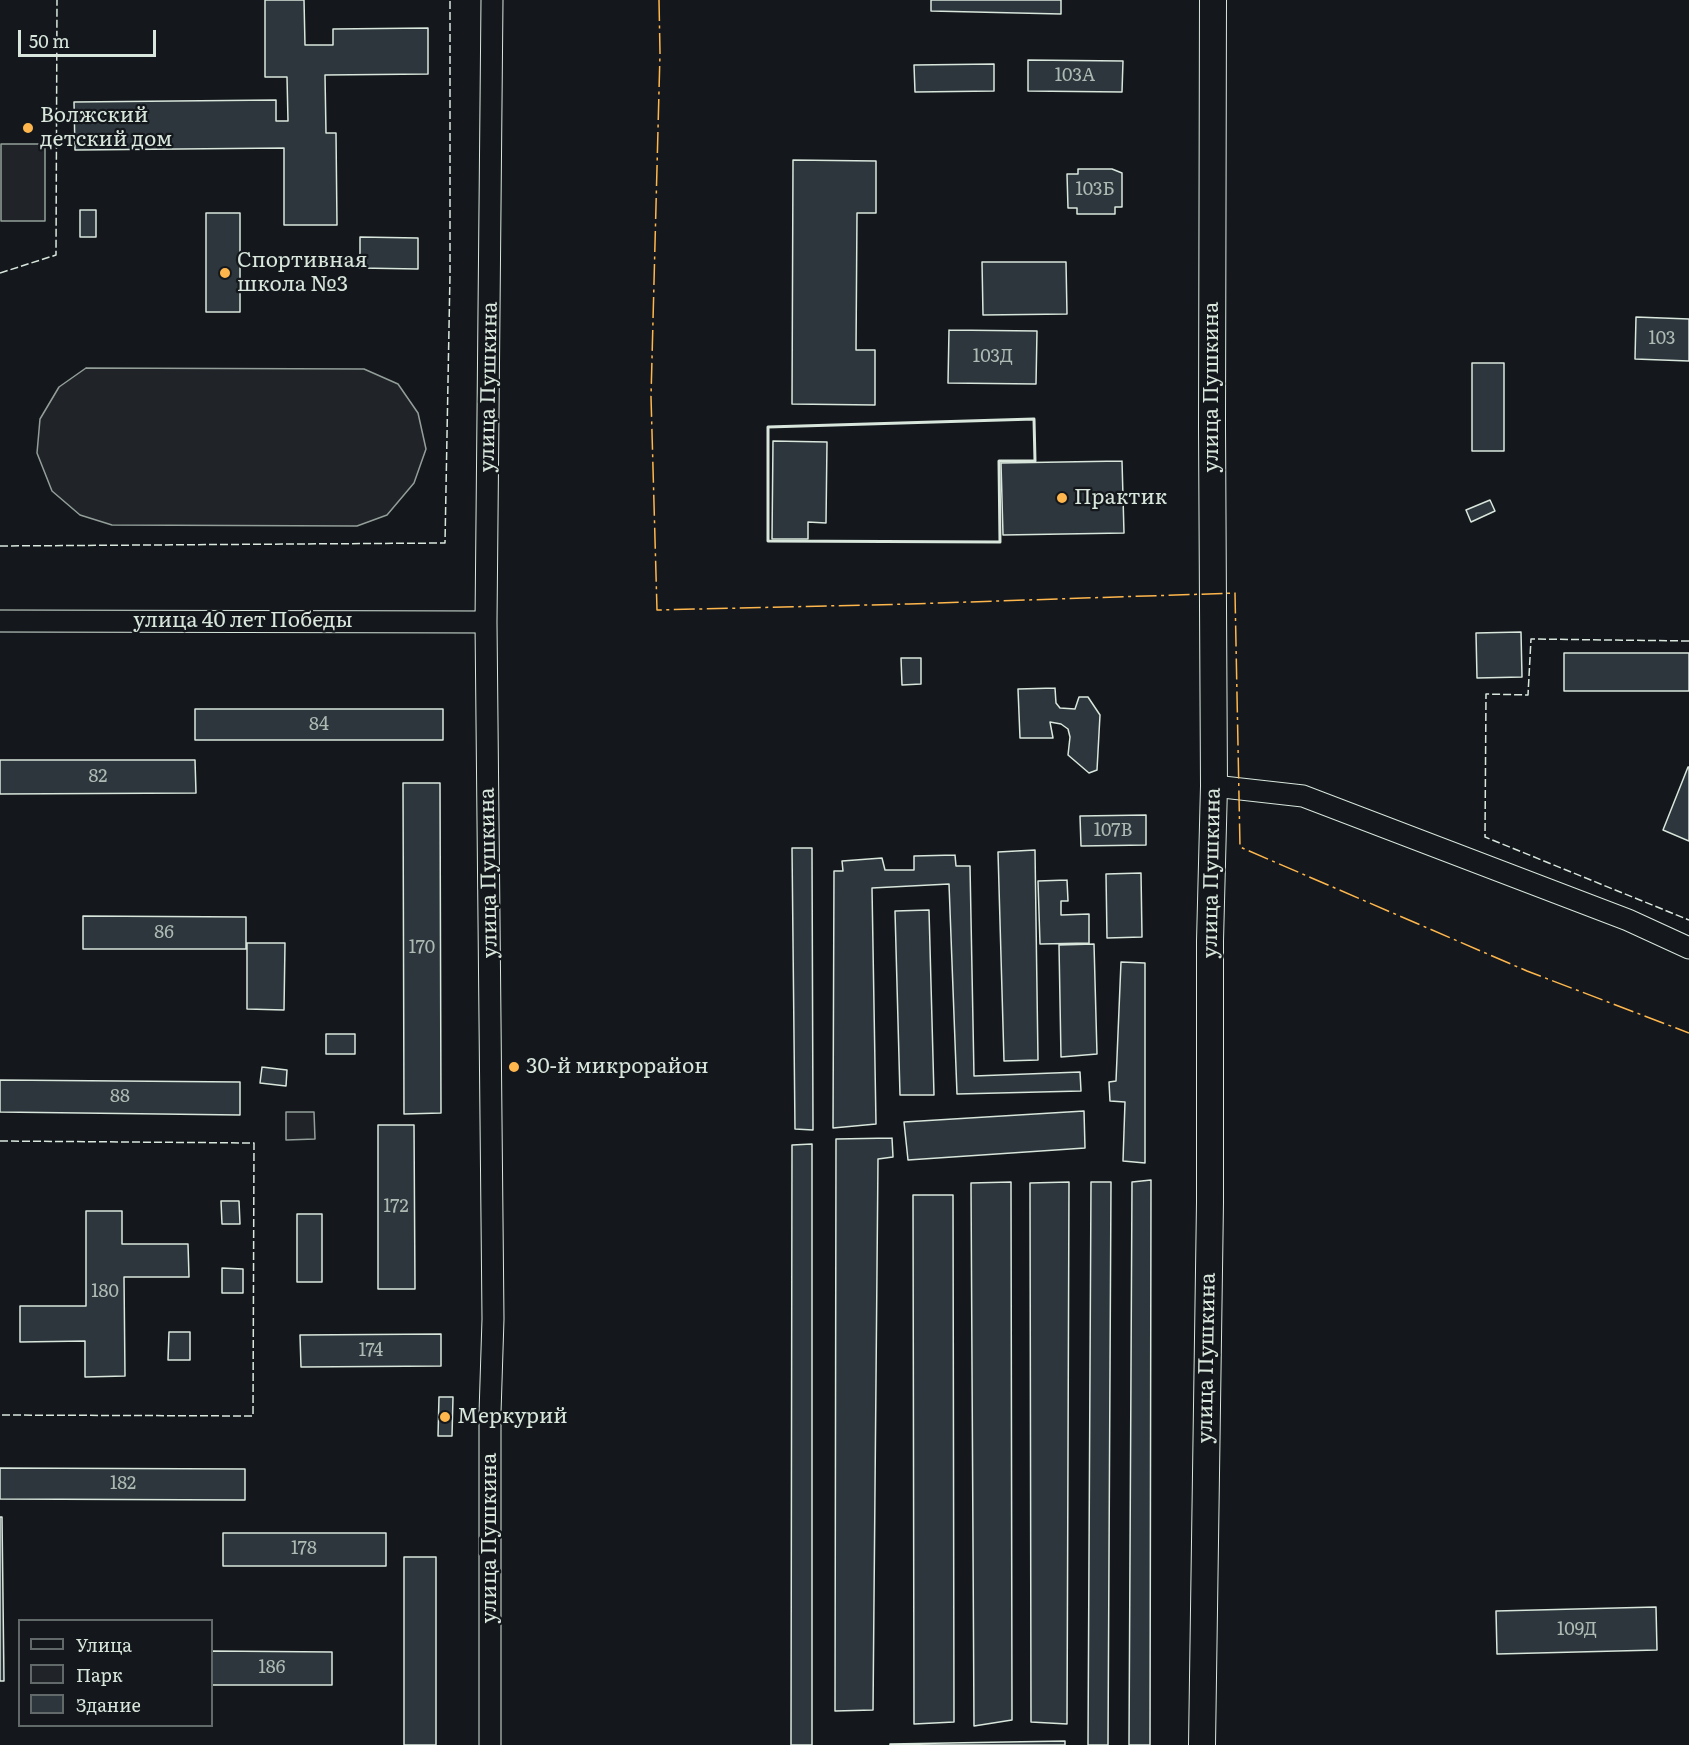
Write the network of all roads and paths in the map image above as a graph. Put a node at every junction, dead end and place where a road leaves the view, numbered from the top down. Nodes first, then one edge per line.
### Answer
1 (492, 0) edge
2 (1213, 0) edge
3 (0, 621) edge
4 (486, 622) junction
5 (1214, 786) junction
6 (1689, 948) edge
7 (490, 1745) edge
8 (1202, 1745) edge

1 - 4 street, улица Пушкина
2 - 5 main road, улица Пушкина
3 - 4 street, улица 40 лет Победы
4 - 7 street, улица Пушкина
5 - 6 street
5 - 8 main road, улица Пушкина

